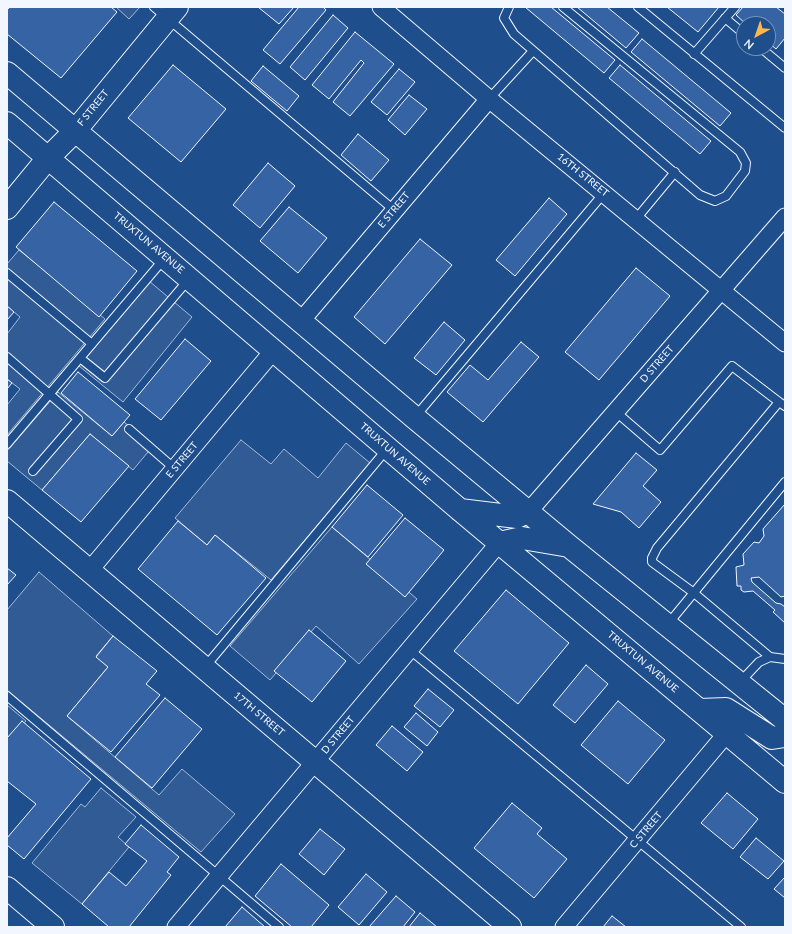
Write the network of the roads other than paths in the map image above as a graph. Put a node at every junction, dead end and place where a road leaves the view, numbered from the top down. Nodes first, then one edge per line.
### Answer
1 (381, 7) edge
2 (509, 7) edge
3 (563, 7) edge
4 (638, 7) edge
5 (735, 7) edge
6 (166, 11) edge
7 (725, 18) junction
8 (736, 27) edge
9 (533, 51) junction
10 (694, 54) junction
11 (771, 56) edge
12 (785, 68) edge
13 (7, 73) edge
14 (489, 99) junction
15 (7, 123) edge
16 (785, 128) edge
17 (75, 130) junction
18 (48, 158) junction
19 (675, 172) junction
20 (604, 193) junction
21 (7, 208) edge
22 (394, 210) junction
23 (785, 217) edge
24 (636, 219) junction
25 (165, 258) junction
26 (7, 273) edge
27 (190, 278) junction
28 (721, 290) junction
29 (300, 322) junction
30 (785, 343) edge
31 (92, 344) junction
32 (274, 350) junction
33 (7, 357) edge
34 (80, 358) junction
35 (50, 393) junction
36 (782, 404) edge
37 (616, 412) junction
38 (415, 418) junction
39 (129, 429) dead end
40 (7, 444) edge
41 (388, 448) junction
42 (175, 469) junction
43 (33, 471) dead end
44 (785, 482) edge
45 (7, 501) edge
46 (460, 510) junction
47 (529, 511) junction
48 (500, 543) junction
49 (569, 546) junction
50 (89, 571) junction
51 (694, 593) junction
52 (668, 625) junction
53 (410, 650) junction
54 (770, 656) junction
55 (785, 659) edge
56 (204, 668) junction
57 (740, 683) junction
58 (7, 696) edge
59 (700, 710) junction
60 (785, 720) edge
61 (727, 732) junction
62 (785, 736) edge
63 (316, 762) junction
64 (785, 782) edge
65 (637, 840) junction
66 (219, 876) junction
67 (7, 888) edge
68 (53, 927) edge
69 (176, 927) edge
70 (279, 927) edge
71 (510, 927) edge
72 (564, 927) edge
73 (741, 927) edge

1 - 14 street, 16TH STREET
2 - 9 lane
3 - 19 lane
4 - 10 lane
5 - 7 lane
6 - 17 main road, F STREET
6 - 22 lane
7 - 8 lane
7 - 10 lane
9 - 14 lane
9 - 19 lane
10 - 16 lane
11 - 12 lane
13 - 17 main road
14 - 20 street, 16TH STREET
14 - 22 street, E STREET
15 - 18 main road, TRUXTUN AVENUE
17 - 18 main road, F STREET
17 - 29 main road
18 - 21 main road, F STREET
18 - 25 main road, TRUXTUN AVENUE
19 - 24 lane
20 - 24 street, 16TH STREET
20 - 38 lane
22 - 29 street, E STREET
23 - 28 street, D STREET
24 - 28 street, 16TH STREET
25 - 27 main road, TRUXTUN AVENUE
25 - 31 lane
26 - 31 lane
27 - 32 main road, TRUXTUN AVENUE
27 - 34 lane
28 - 30 street, 16TH STREET
28 - 37 street, D STREET
29 - 38 main road
31 - 34 lane
32 - 41 main road, TRUXTUN AVENUE
32 - 42 street, E STREET
33 - 35 lane
34 - 35 lane
35 - 40 lane
35 - 43 lane
36 - 37 lane
36 - 51 lane
37 - 47 street, D STREET
38 - 47 main road
39 - 42 lane
41 - 46 main road, TRUXTUN AVENUE
41 - 56 lane
42 - 50 street, E STREET
44 - 51 lane
45 - 50 main road, 17TH STREET
46 - 47 main road
46 - 48 main road, TRUXTUN AVENUE
47 - 49 main road
48 - 49 main road
48 - 53 street, D STREET
48 - 59 main road, TRUXTUN AVENUE
49 - 52 main road
50 - 56 main road, 17TH STREET
51 - 52 lane
51 - 54 lane
52 - 57 main road
53 - 63 street, D STREET
53 - 65 lane
54 - 55 lane
54 - 57 lane
56 - 63 main road, 17TH STREET
57 - 60 main road
58 - 66 lane
59 - 61 main road, TRUXTUN AVENUE
59 - 62 main road
61 - 64 main road, TRUXTUN AVENUE
61 - 65 street, C STREET
63 - 66 street, D STREET
63 - 71 main road, 17TH STREET
65 - 72 street, C STREET
65 - 73 lane
66 - 69 street, D STREET
66 - 70 lane
67 - 68 main road

